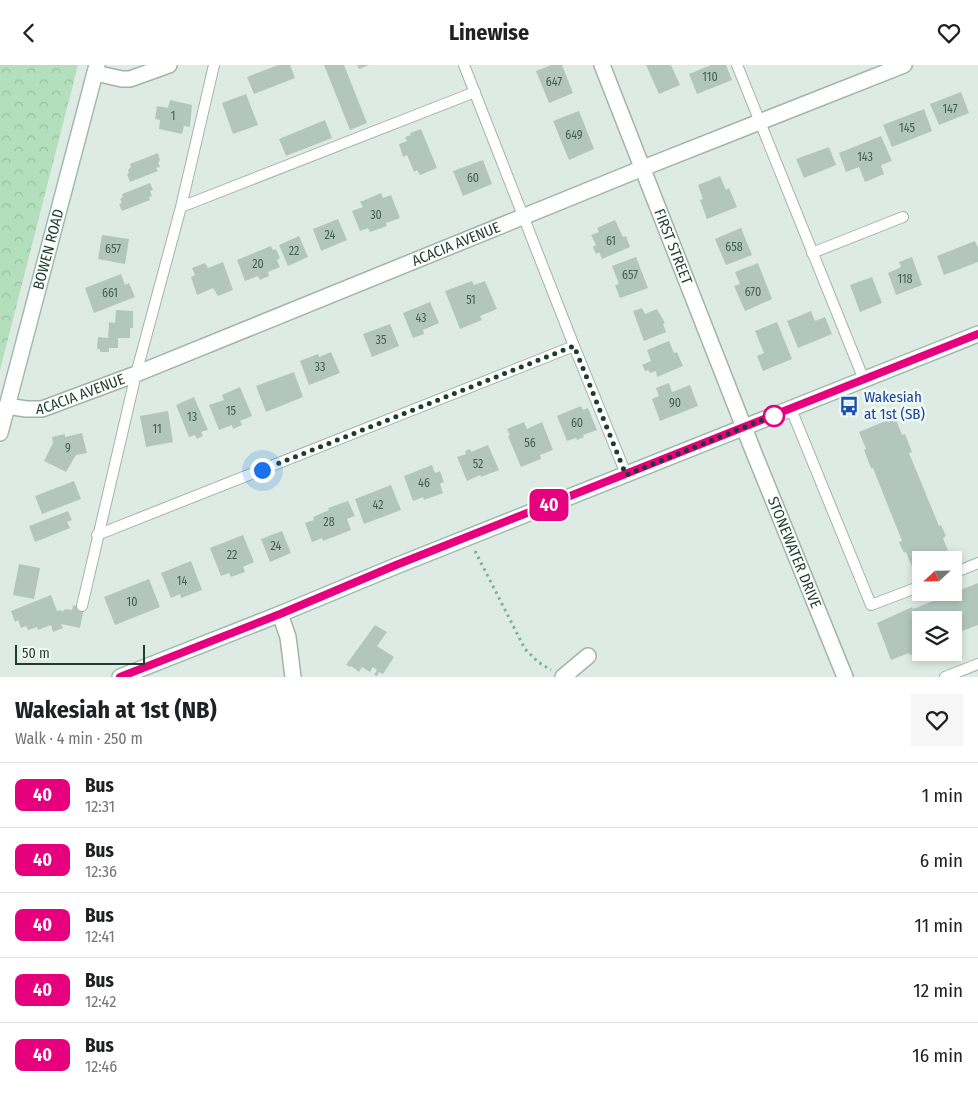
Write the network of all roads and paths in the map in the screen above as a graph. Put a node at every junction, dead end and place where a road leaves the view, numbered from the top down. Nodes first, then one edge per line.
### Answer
1 (169, 65) edge
2 (214, 65) edge
3 (464, 65) edge
4 (602, 65) edge
5 (738, 65) edge
6 (904, 65) edge
7 (96, 69) edge
8 (475, 93) junction
9 (760, 121) junction
10 (643, 167) junction
11 (181, 207) junction
12 (524, 217) junction
13 (903, 217) dead end
14 (812, 253) junction
15 (978, 335) edge
16 (574, 346) junction
17 (136, 374) junction
18 (864, 380) junction
19 (7, 406) junction
20 (791, 409) junction
21 (744, 427) junction
22 (0, 433) edge
23 (626, 475) junction
24 (97, 535) junction
25 (468, 537) junction
26 (978, 563) edge
27 (962, 570) edge
28 (912, 589) edge
29 (82, 606) dead end
30 (280, 614) junction
31 (588, 656) dead end
32 (978, 664) edge
33 (559, 674) edge
34 (120, 677) edge
35 (293, 677) edge
36 (844, 677) edge
37 (945, 677) edge

1 - 7 street
2 - 11 lane
3 - 8 lane
4 - 10 street, FIRST STREET
5 - 9 lane
6 - 9 street, ACACIA AVENUE
7 - 19 street, BOWEN ROAD
8 - 11 lane
8 - 12 lane
9 - 10 street, ACACIA AVENUE
9 - 14 lane
10 - 12 street, ACACIA AVENUE
10 - 21 street, FIRST STREET
11 - 17 lane
12 - 16 lane
12 - 17 street, ACACIA AVENUE
13 - 14 lane
14 - 18 lane
15 - 18 street
16 - 23 lane
16 - 24 lane
17 - 19 street, ACACIA AVENUE
17 - 24 lane
18 - 20 street
19 - 22 street, BOWEN ROAD
20 - 21 street
20 - 28 lane
21 - 23 street
21 - 36 street, STONEWATER DRIVE
23 - 25 street
24 - 29 lane
25 - 30 street
25 - 33 path
26 - 27 lane
30 - 34 street
30 - 35 street
31 - 33 street
32 - 37 lane

